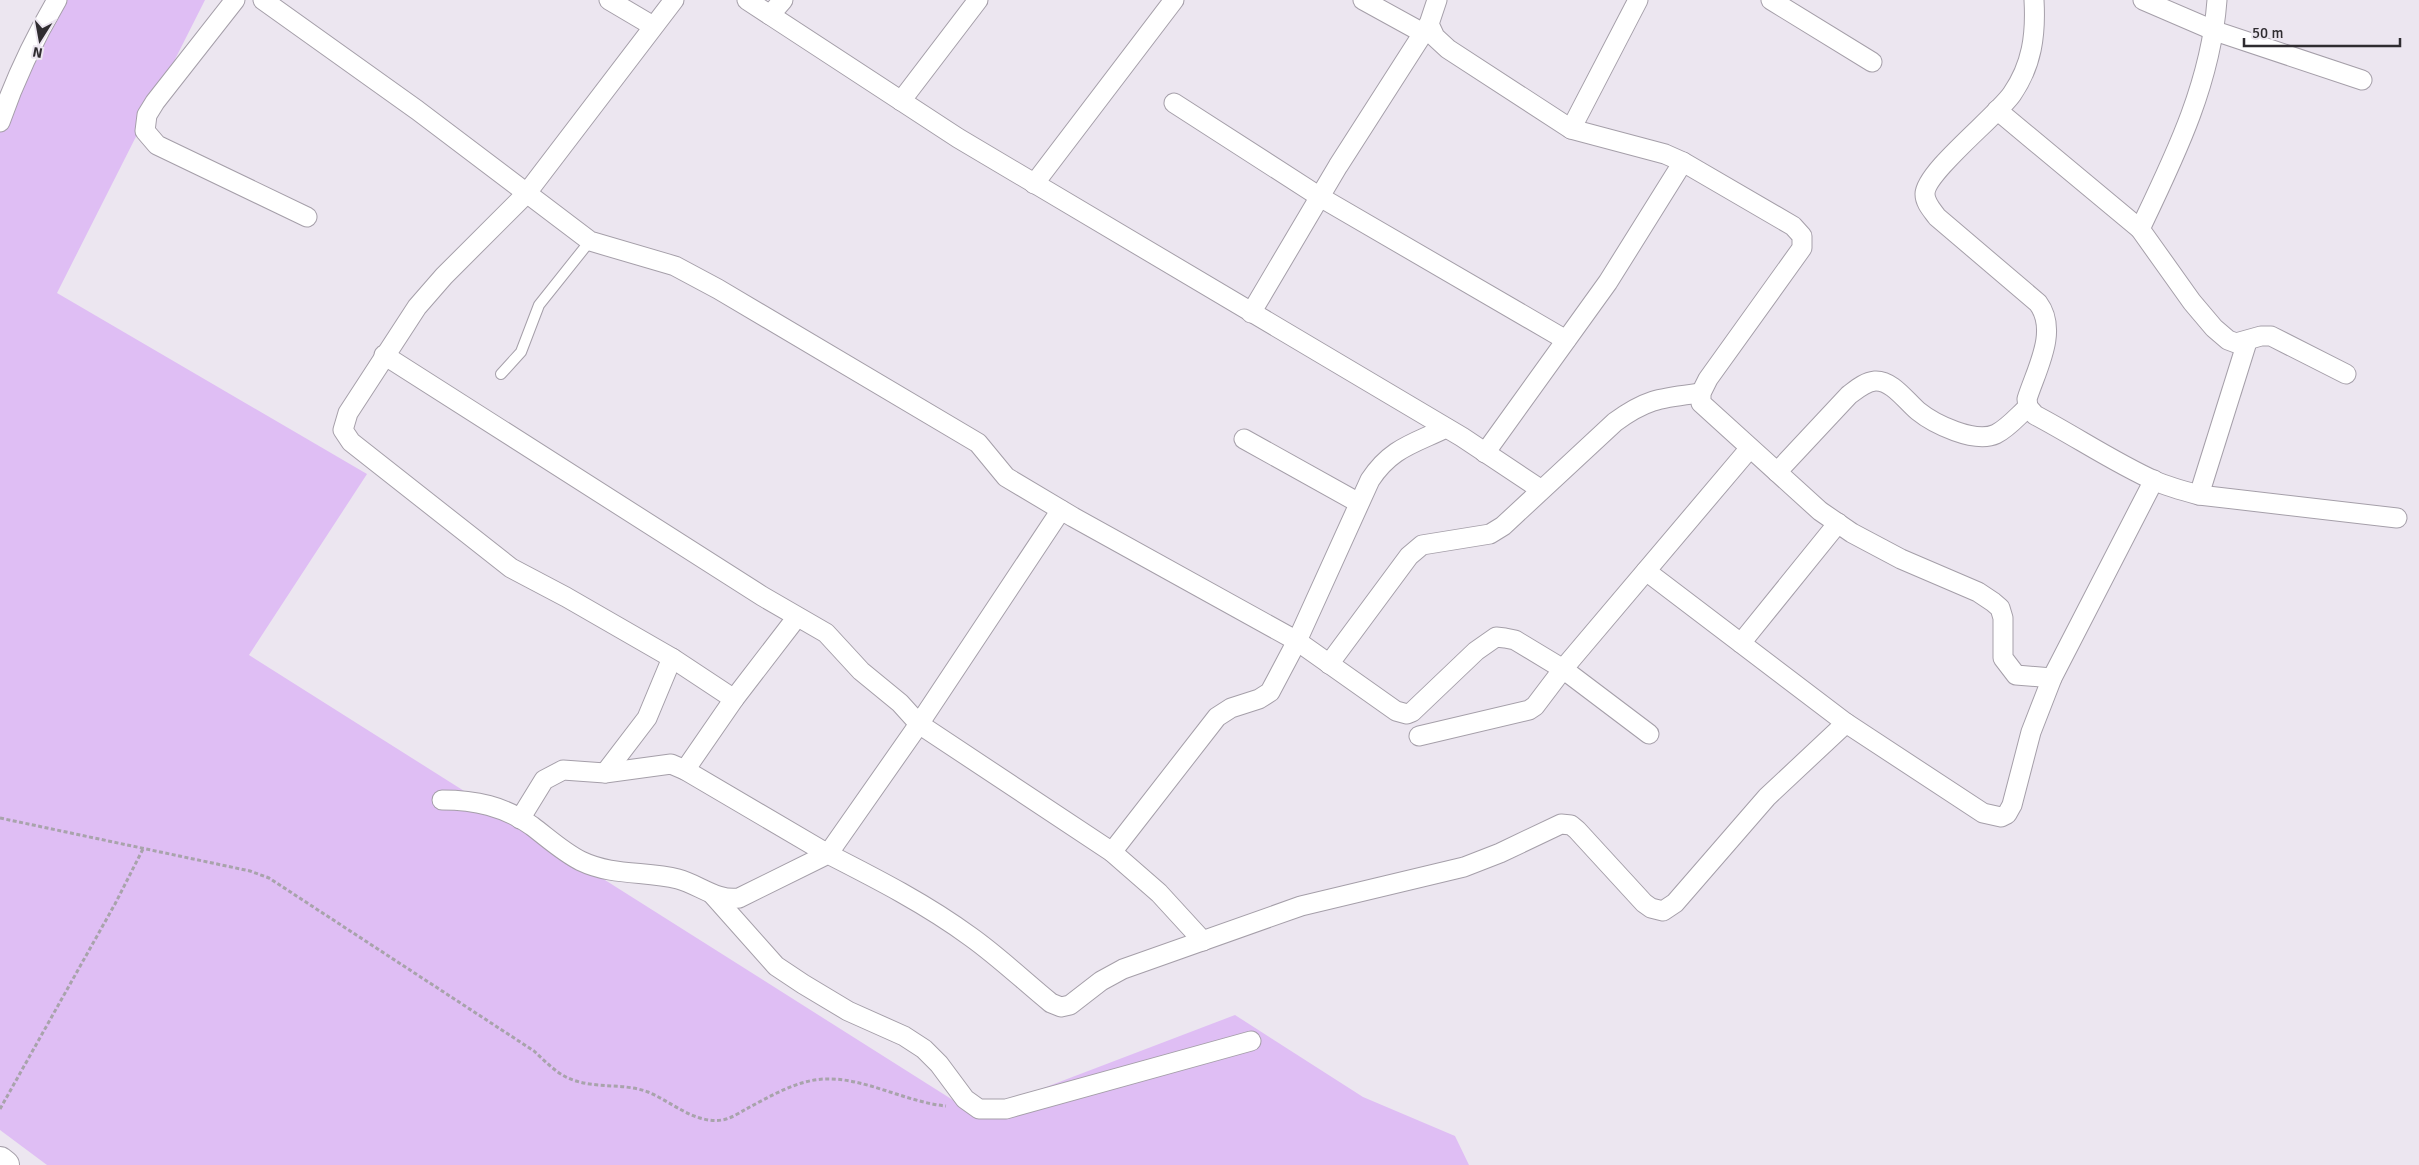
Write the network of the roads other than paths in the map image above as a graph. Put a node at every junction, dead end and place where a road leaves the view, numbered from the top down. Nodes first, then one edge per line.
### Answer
1 (57, 0) edge
2 (235, 0) edge
3 (263, 0) edge
4 (609, 0) edge
5 (674, 0) edge
6 (747, 0) edge
7 (783, 0) edge
8 (978, 0) edge
9 (1174, 0) edge
10 (1362, 0) edge
11 (1436, 0) edge
12 (1638, 0) edge
13 (1771, 0) edge
14 (2034, 0) edge
15 (2143, 0) edge
16 (2217, 0) edge
17 (770, 15) junction
18 (653, 26) junction
19 (1426, 28) junction
20 (2215, 31) junction
21 (1872, 62) dead end
22 (2362, 80) dead end
23 (901, 101) junction
24 (1174, 103) dead end
25 (1997, 110) junction
26 (0, 122) edge
27 (1572, 129) junction
28 (1683, 162) junction
29 (1034, 184) junction
30 (526, 194) junction
31 (1320, 197) junction
32 (307, 217) dead end
33 (2140, 229) junction
34 (590, 241) junction
35 (1252, 313) junction
36 (1566, 340) junction
37 (2247, 342) junction
38 (384, 355) junction
39 (501, 374) dead end
40 (2346, 374) dead end
41 (1701, 393) junction
42 (2028, 407) junction
43 (1446, 428) junction
44 (1244, 439) dead end
45 (1750, 448) junction
46 (1485, 453) junction
47 (1777, 472) junction
48 (2154, 480) junction
49 (1540, 490) junction
50 (2199, 495) junction
51 (1359, 503) junction
52 (1061, 510) junction
53 (2397, 518) dead end
54 (1838, 523) junction
55 (1646, 571) junction
56 (797, 616) junction
57 (1296, 641) junction
58 (1741, 643) junction
59 (672, 658) junction
60 (1329, 664) junction
61 (1563, 669) junction
62 (2052, 678) junction
63 (734, 698) junction
64 (1846, 723) junction
65 (919, 724) junction
66 (1649, 734) dead end
67 (1419, 736) dead end
68 (685, 770) junction
69 (605, 773) junction
70 (442, 800) dead end
71 (520, 819) junction
72 (1112, 852) junction
73 (828, 854) junction
74 (712, 894) junction
75 (1203, 941) junction
76 (1251, 1041) dead end
77 (0, 1161) edge
78 (5, 1165) edge

1 - 26 street
2 - 32 street
3 - 30 street
4 - 18 street
5 - 18 street
6 - 17 street
7 - 17 street
8 - 23 street
9 - 29 street
10 - 19 street
11 - 19 street
12 - 27 street
13 - 21 street
14 - 25 street
15 - 20 street
16 - 20 street
17 - 23 street
18 - 30 street
19 - 27 street
19 - 31 street
20 - 22 street
20 - 33 street
23 - 29 street
24 - 31 street
25 - 33 street
25 - 42 street
27 - 28 street
28 - 36 street
28 - 41 street
29 - 35 street
30 - 34 street
30 - 38 street
31 - 35 street
31 - 36 street
33 - 37 street
34 - 39 lane
34 - 52 street
35 - 43 street
36 - 46 street
37 - 40 street
37 - 50 street
38 - 56 street
38 - 59 street
41 - 45 street
41 - 49 street
42 - 47 street
42 - 48 street
43 - 46 street
43 - 51 street
44 - 51 street
45 - 47 street
45 - 55 street
46 - 49 street
47 - 54 street
48 - 50 street
48 - 62 street
49 - 60 street
50 - 53 street
51 - 57 street
52 - 57 street
52 - 65 street
54 - 58 street
54 - 62 street
55 - 58 street
55 - 61 street
56 - 63 street
56 - 65 street
57 - 60 street
57 - 72 street
58 - 64 street
59 - 63 street
59 - 69 street
60 - 61 street
61 - 66 street
61 - 67 street
62 - 64 street
63 - 68 street
64 - 75 street
65 - 72 street
65 - 73 street
68 - 69 street
68 - 73 street
69 - 71 street
70 - 71 street
71 - 74 street
72 - 75 street
73 - 74 street
73 - 75 street
74 - 76 street
77 - 78 street

